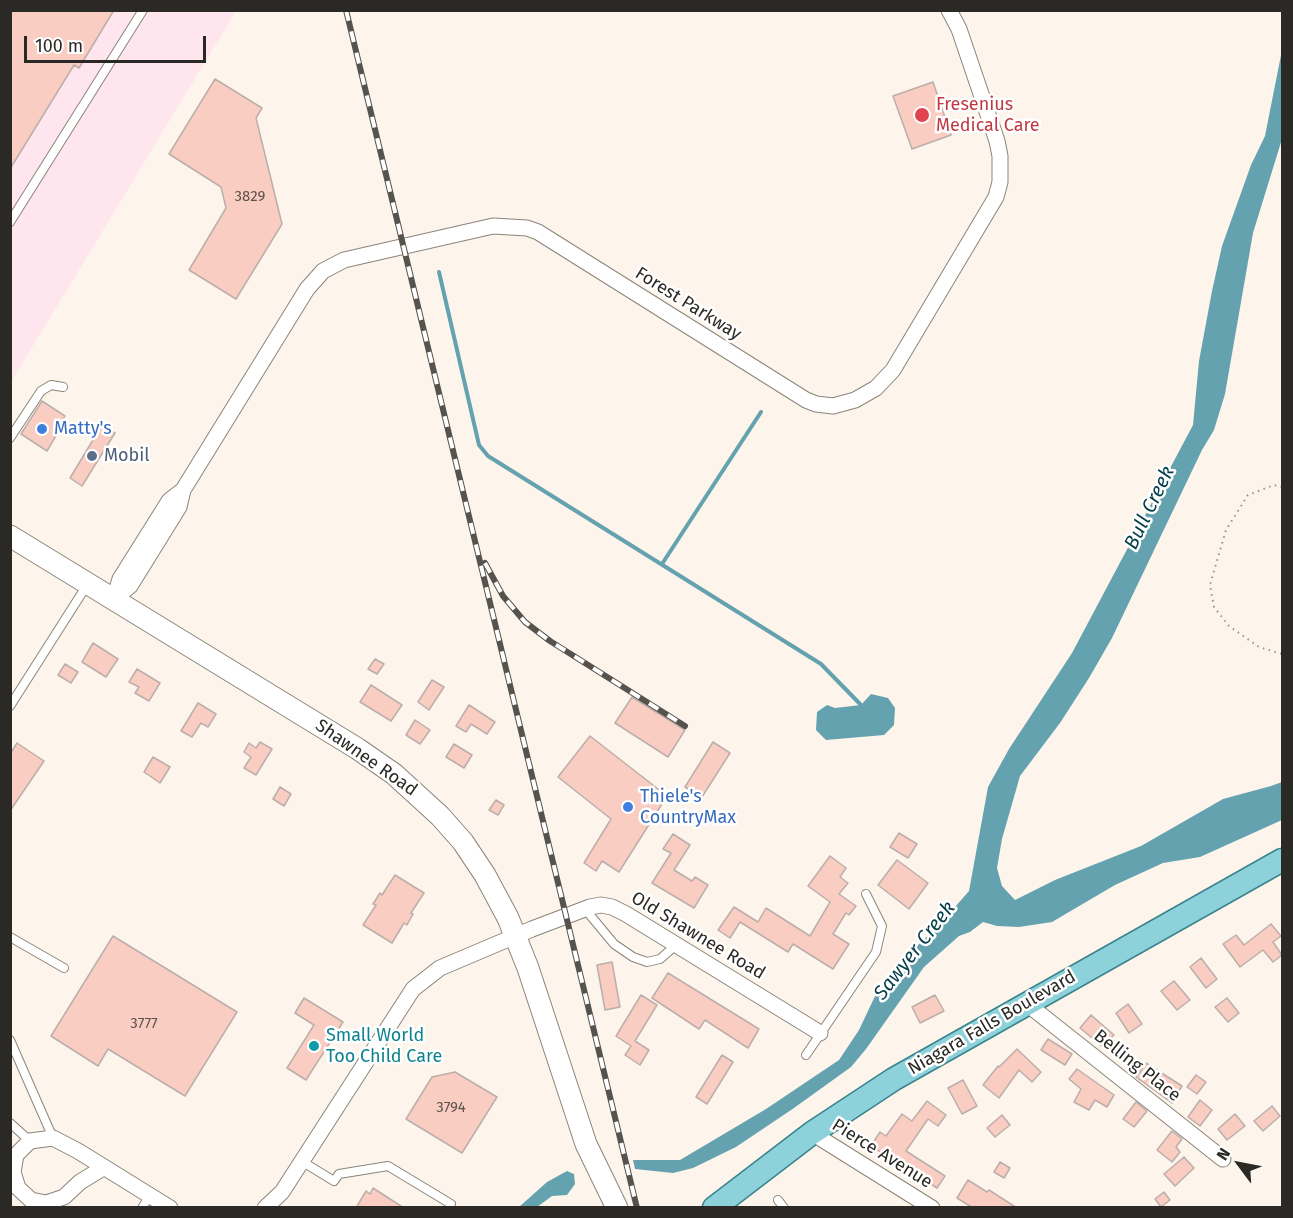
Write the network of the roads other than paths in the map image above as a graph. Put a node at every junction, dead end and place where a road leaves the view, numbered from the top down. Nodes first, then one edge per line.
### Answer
1 (143, 10) edge
2 (949, 10) edge
3 (10, 222) edge
4 (63, 387) dead end
5 (10, 438) edge
6 (10, 536) edge
7 (87, 583) junction
8 (114, 599) junction
9 (10, 706) edge
10 (1282, 860) edge
11 (866, 894) dead end
12 (585, 909) junction
13 (516, 935) junction
14 (10, 937) edge
15 (676, 945) junction
16 (64, 968) dead end
17 (1026, 1003) junction
18 (820, 1033) junction
19 (10, 1040) edge
20 (806, 1055) dead end
21 (10, 1123) edge
22 (812, 1134) junction
23 (53, 1138) junction
24 (30, 1142) junction
25 (1223, 1159) dead end
26 (303, 1162) junction
27 (104, 1168) junction
28 (778, 1200) dead end
29 (146, 1201) edge
30 (170, 1208) edge
31 (265, 1208) edge
32 (449, 1208) edge
33 (617, 1208) edge
34 (714, 1208) edge
35 (784, 1208) edge
36 (932, 1208) edge

1 - 3 lane
2 - 8 street, Forest Parkway
4 - 5 lane
6 - 7 main road, Shawnee Road
7 - 8 main road, Shawnee Road
7 - 9 lane
8 - 13 main road, Shawnee Road
10 - 17 main road, Niagara Falls Boulevard
11 - 18 lane
12 - 13 street, Old Shawnee Road
12 - 15 street, Old Shawnee Road
12 - 15 lane
13 - 26 street, Old Shawnee Road
13 - 33 main road, Shawnee Road
14 - 16 lane
15 - 18 street, Old Shawnee Road
17 - 22 main road, Niagara Falls Boulevard
17 - 25 street, Belling Place
18 - 20 lane
19 - 23 lane
21 - 24 lane
22 - 34 main road, Niagara Falls Boulevard
22 - 36 street, Pierce Avenue
23 - 24 street
23 - 27 street
24 - 27 street
26 - 31 street, Old Shawnee Road
26 - 32 lane
27 - 29 street
28 - 35 lane
29 - 30 street

